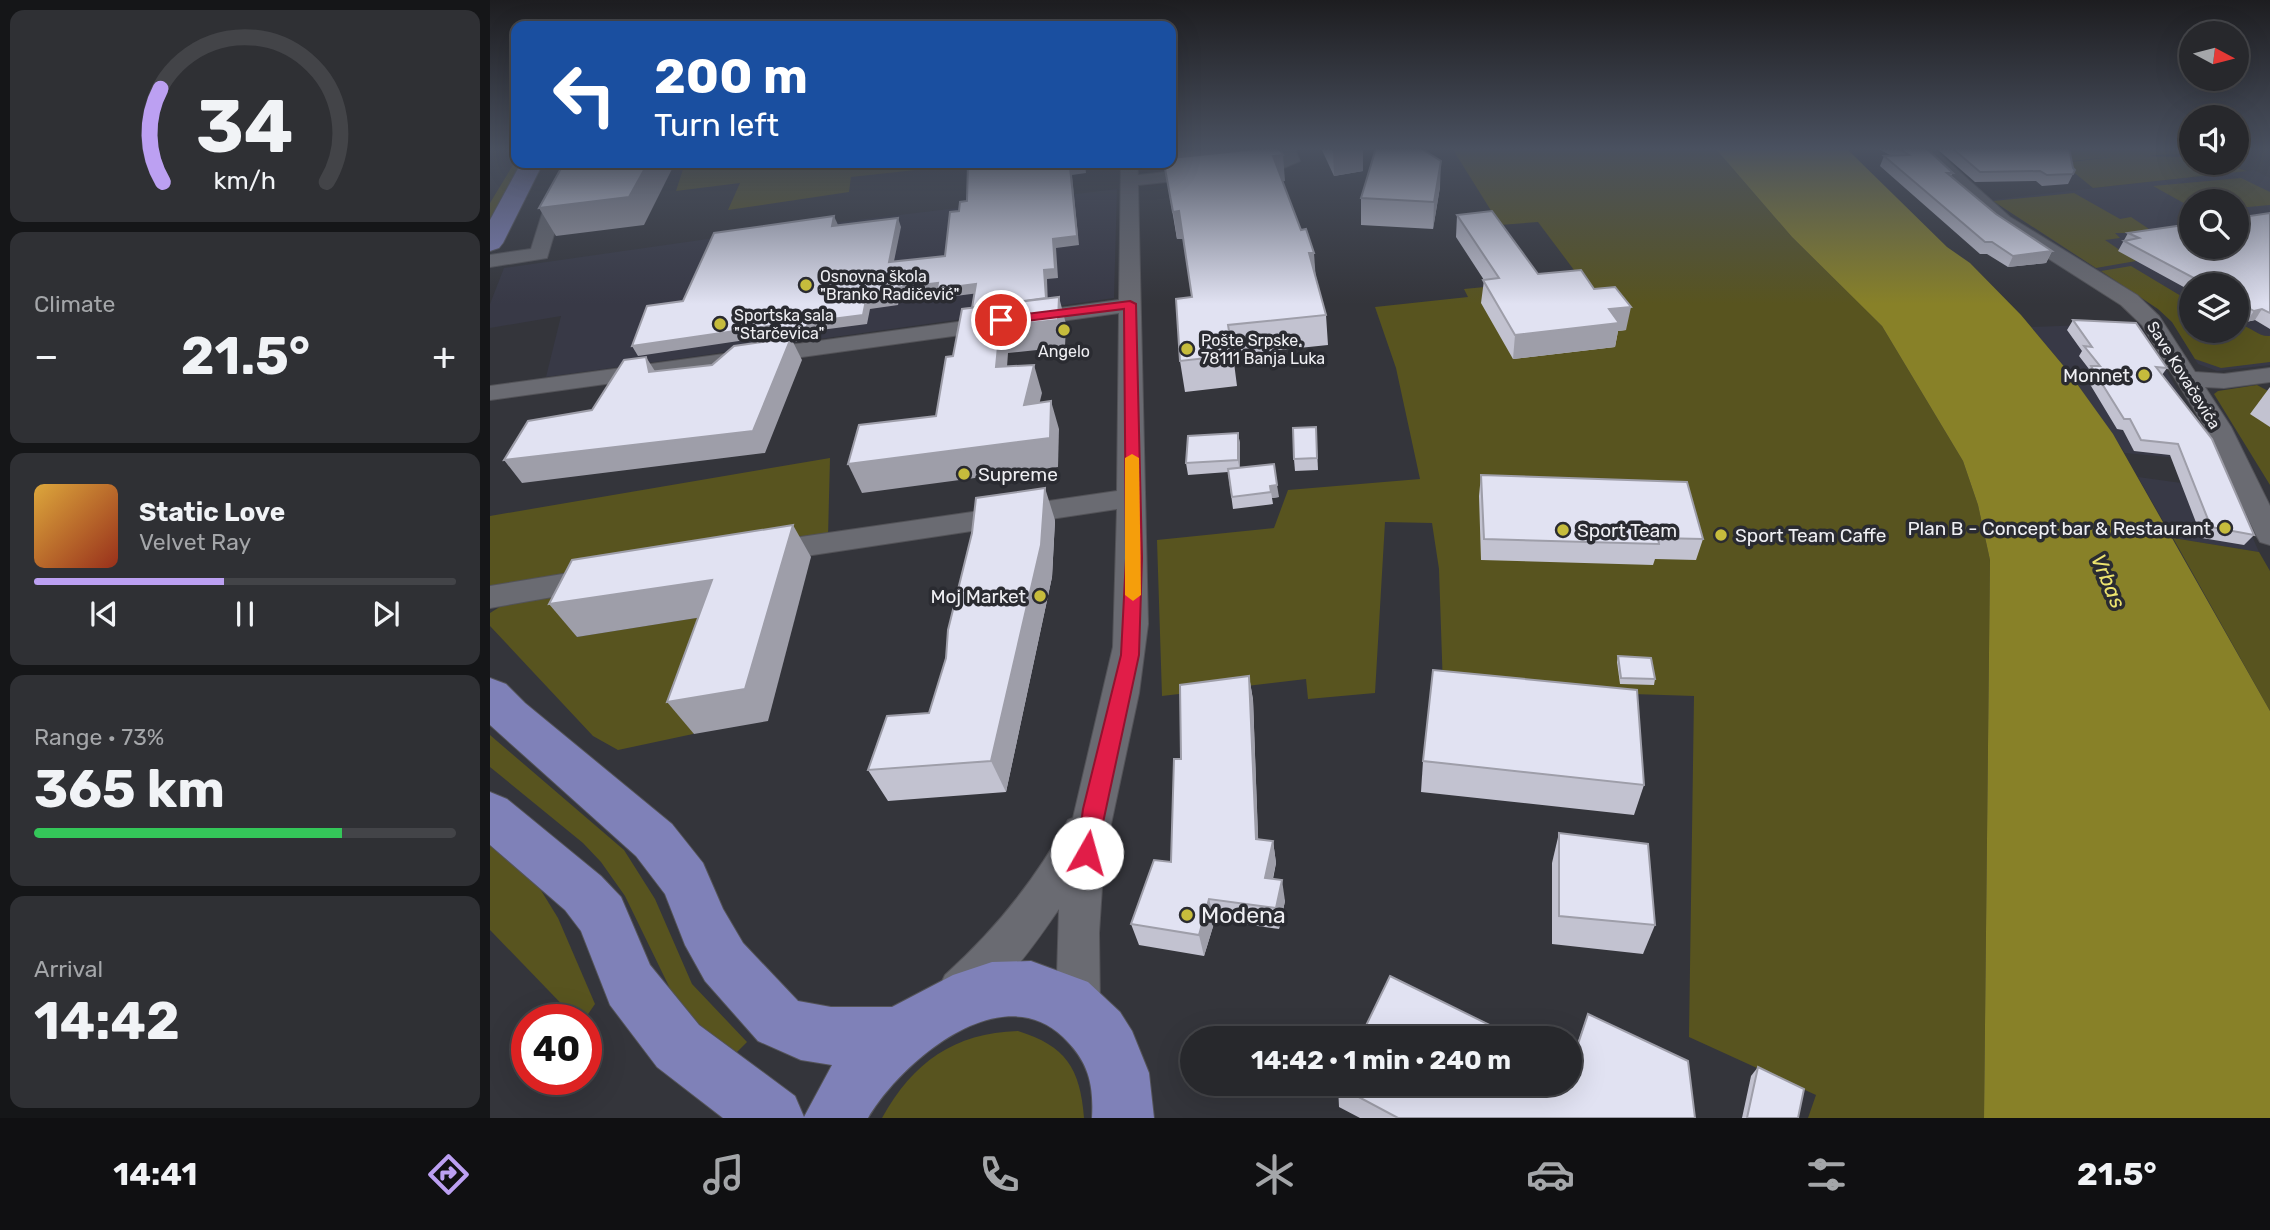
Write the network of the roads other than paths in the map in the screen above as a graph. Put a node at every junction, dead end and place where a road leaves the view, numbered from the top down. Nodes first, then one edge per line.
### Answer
1 (512, 200) edge
2 (555, 200) edge
3 (1130, 200) edge
4 (1980, 200) edge
5 (490, 243) edge
6 (490, 261) edge
7 (1130, 304) junction
8 (2270, 375) edge
9 (2187, 379) junction
10 (490, 393) edge
11 (1132, 498) junction
12 (2270, 535) edge
13 (734, 557) edge
14 (626, 575) edge
15 (490, 597) edge
16 (490, 696) edge
17 (1093, 809) junction
18 (490, 814) edge
19 (1078, 1009) junction
20 (917, 1023) junction
21 (1125, 1116) edge
22 (773, 1118) edge
23 (834, 1118) edge

1 - 5 main road
2 - 6 street
3 - 7 street
4 - 9 street, Save Kovačevića
7 - 10 street
7 - 11 street
8 - 9 street
9 - 12 street, Save Kovačevića
11 - 13 street
11 - 17 street
14 - 15 street
16 - 20 main road
17 - 19 street
17 - 20 street
18 - 22 main road
19 - 20 main road
19 - 21 main road
20 - 23 main road

